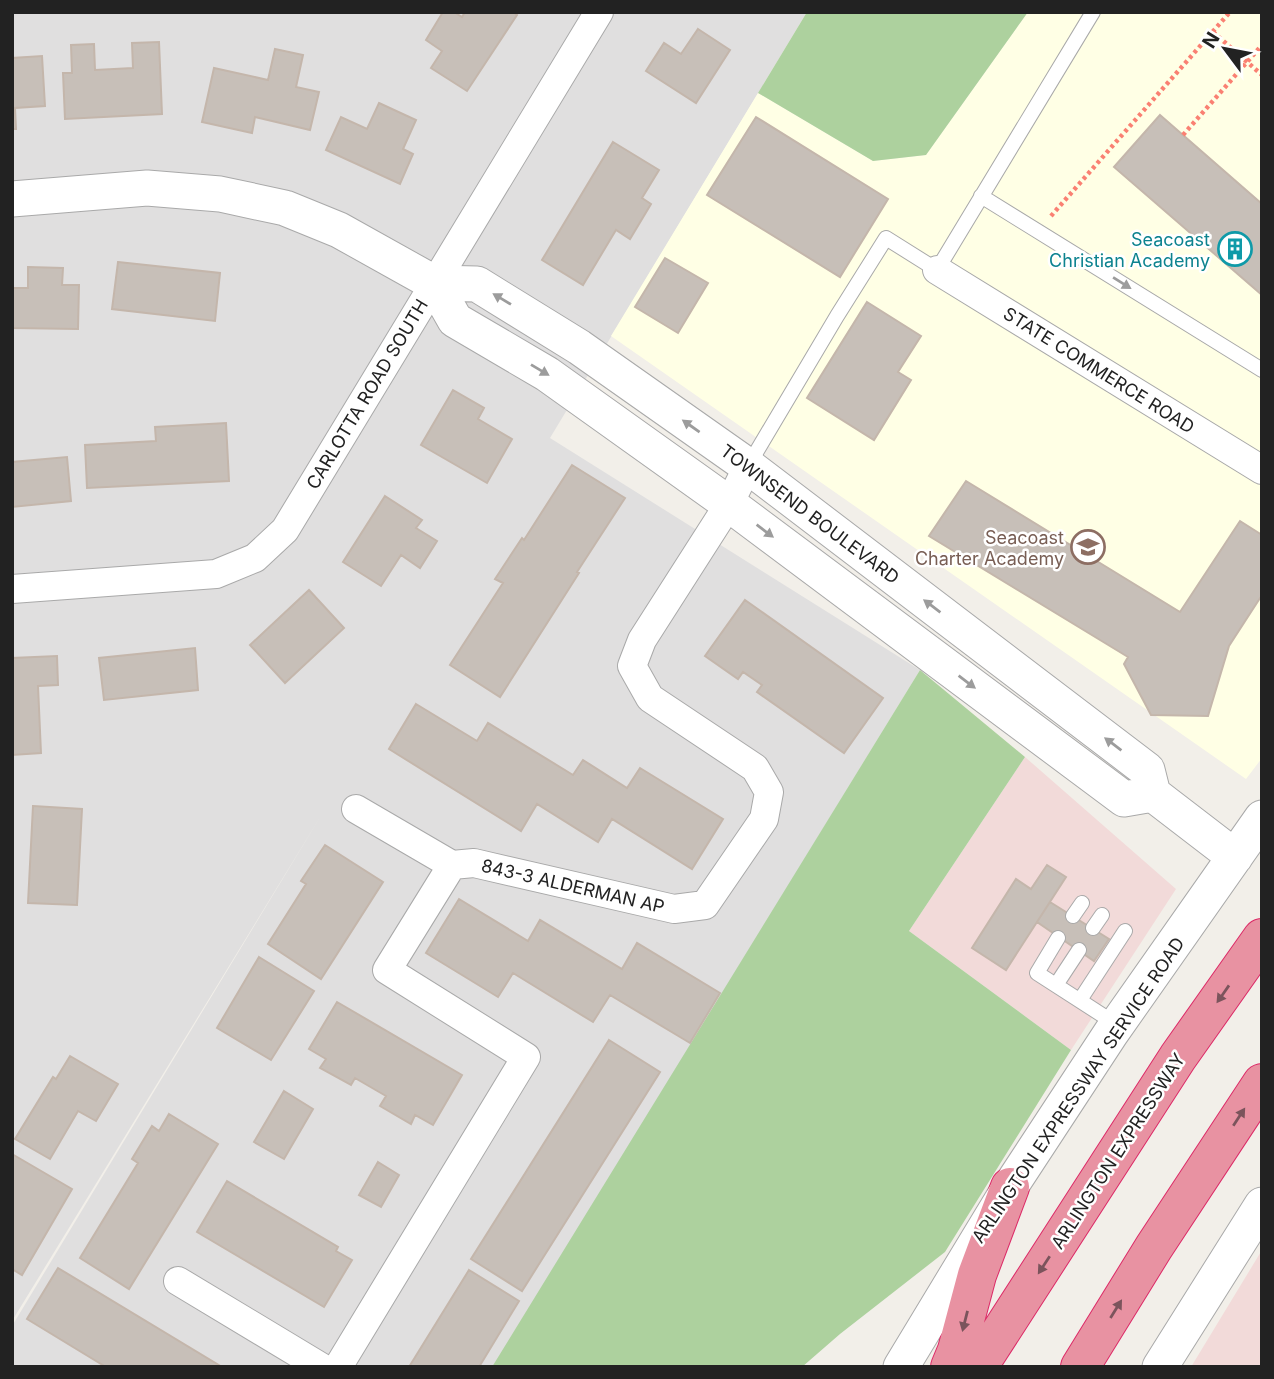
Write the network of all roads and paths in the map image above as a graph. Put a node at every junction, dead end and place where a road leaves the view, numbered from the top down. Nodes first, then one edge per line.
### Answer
1 (598, 12) edge
2 (1093, 12) edge
3 (1230, 12) edge
4 (1213, 32) junction
5 (1262, 45) edge
6 (1247, 62) junction
7 (1262, 75) edge
8 (1183, 135) dead end
9 (981, 196) junction
10 (12, 199) edge
11 (1051, 217) dead end
12 (937, 270) junction
13 (434, 283) junction
14 (1262, 370) edge
15 (748, 466) junction
16 (1262, 470) edge
17 (729, 504) junction
18 (12, 589) edge
19 (1153, 794) junction
20 (356, 809) dead end
21 (1262, 818) edge
22 (1235, 857) junction
23 (452, 865) junction
24 (1082, 903) dead end
25 (1101, 915) dead end
26 (1073, 916) dead end
27 (1093, 928) dead end
28 (1125, 931) dead end
29 (1058, 938) dead end
30 (1262, 938) edge
31 (1079, 950) dead end
32 (1056, 985) junction
33 (1080, 1000) junction
34 (1117, 1026) junction
35 (1262, 1083) edge
36 (1010, 1187) junction
37 (1262, 1205) edge
38 (178, 1281) dead end
39 (321, 1367) edge
40 (338, 1367) edge
41 (901, 1367) edge
42 (950, 1367) edge
43 (978, 1367) edge
44 (1080, 1367) edge
45 (1160, 1367) edge

1 - 13 street, CARLOTTA ROAD SOUTH
2 - 9 lane
3 - 4 path
4 - 6 path
4 - 11 path
5 - 6 path
6 - 7 path
6 - 8 path
9 - 12 lane
9 -> 14 lane
10 - 13 street, TOWNSEND BOULEVARD
12 - 15 lane
12 - 16 street, STATE COMMERCE ROAD
15 -> 13 street, TOWNSEND BOULEVARD
13 -> 17 street
13 - 18 street, CARLOTTA ROAD SOUTH
15 - 17 street, 843-3 ALDERMAN AP
19 -> 15 street, TOWNSEND BOULEVARD
17 -> 19 street
17 - 23 street, 843-3 ALDERMAN AP
19 - 22 street, TOWNSEND BOULEVARD
20 - 23 street
21 - 22 street, ARLINGTON EXPRESSWAY SERVICE ROAD
22 - 34 street, ARLINGTON EXPRESSWAY SERVICE ROAD
23 - 40 street
24 - 26 lane
25 - 27 lane
28 - 33 lane
29 - 32 lane
30 -> 43 highway, ARLINGTON EXPRESSWAY
31 - 32 lane
32 - 33 lane
33 - 34 lane
34 - 36 street, ARLINGTON EXPRESSWAY SERVICE ROAD
44 -> 35 highway
36 - 41 street, ARLINGTON EXPRESSWAY SERVICE ROAD
36 -> 42 highway
37 - 45 street
38 - 39 street

